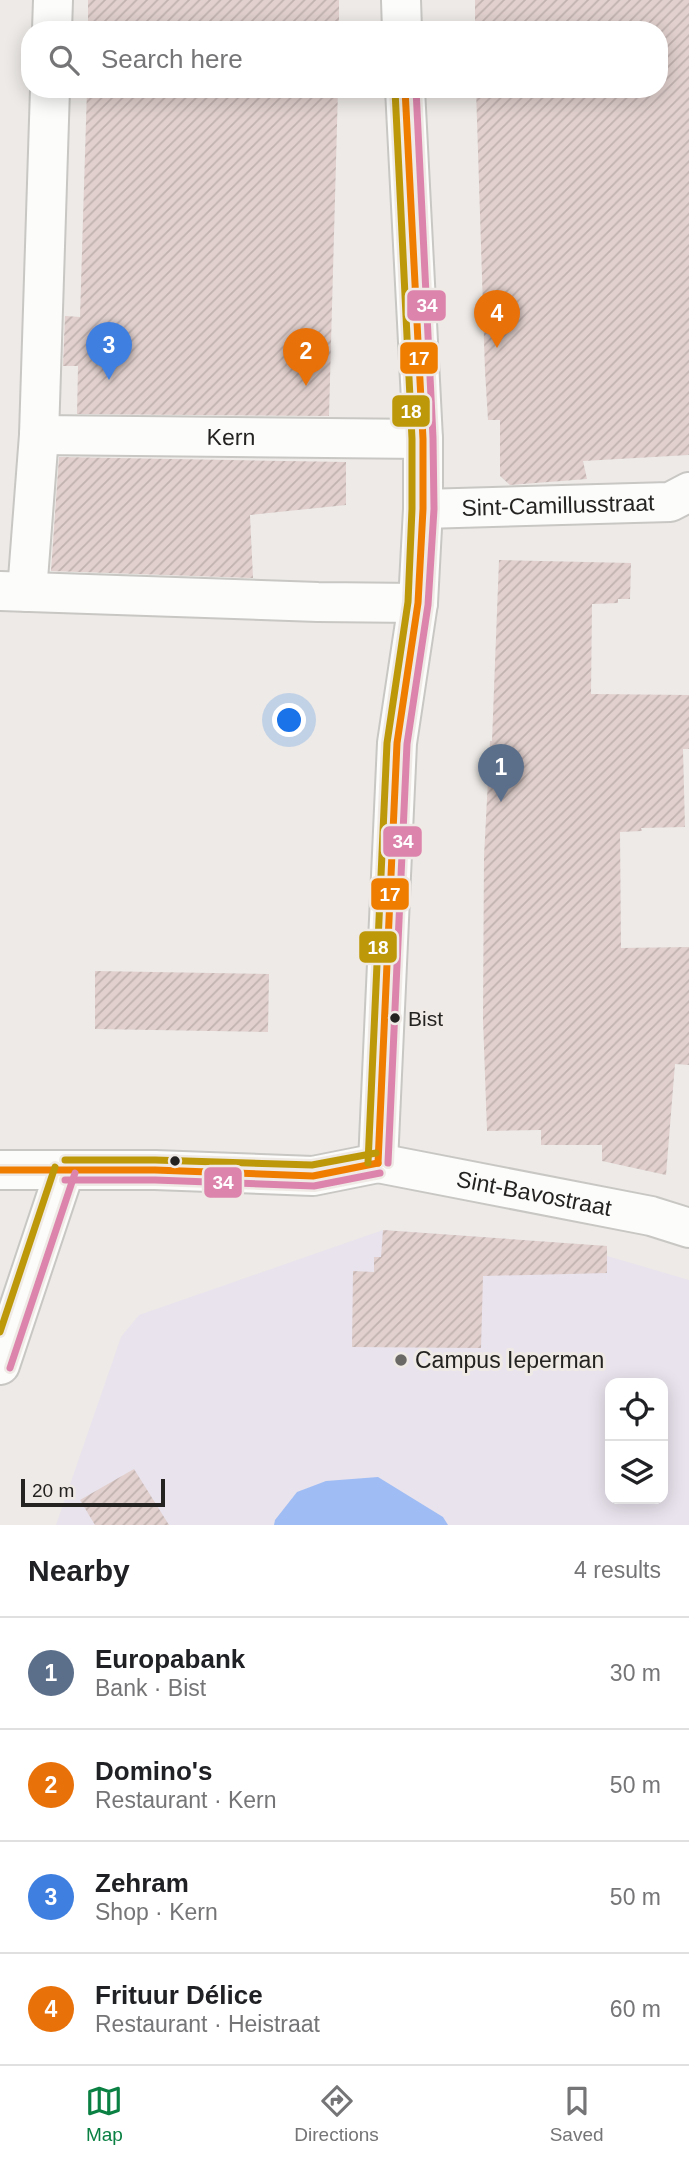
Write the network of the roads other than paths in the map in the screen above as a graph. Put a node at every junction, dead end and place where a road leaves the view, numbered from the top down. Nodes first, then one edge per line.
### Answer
1 (52, 0) edge
2 (401, 0) edge
3 (52, 21) edge
4 (402, 21) edge
5 (50, 98) edge
6 (405, 98) edge
7 (39, 435) junction
8 (423, 439) junction
9 (689, 492) edge
10 (423, 509) junction
11 (14, 591) edge
12 (418, 603) junction
13 (378, 1163) junction
14 (0, 1170) edge
15 (65, 1170) junction
16 (689, 1228) edge
17 (0, 1364) edge

1 - 3 street
2 - 4 street
5 - 7 street
6 - 8 street
7 - 8 street, Kern
7 - 11 street
8 - 10 street
9 - 10 street, Sint-Camillusstraat
10 - 12 street
11 - 12 street
12 - 13 street
13 - 15 street
13 - 16 street, Sint-Bavostraat
14 - 15 street
15 - 17 street

